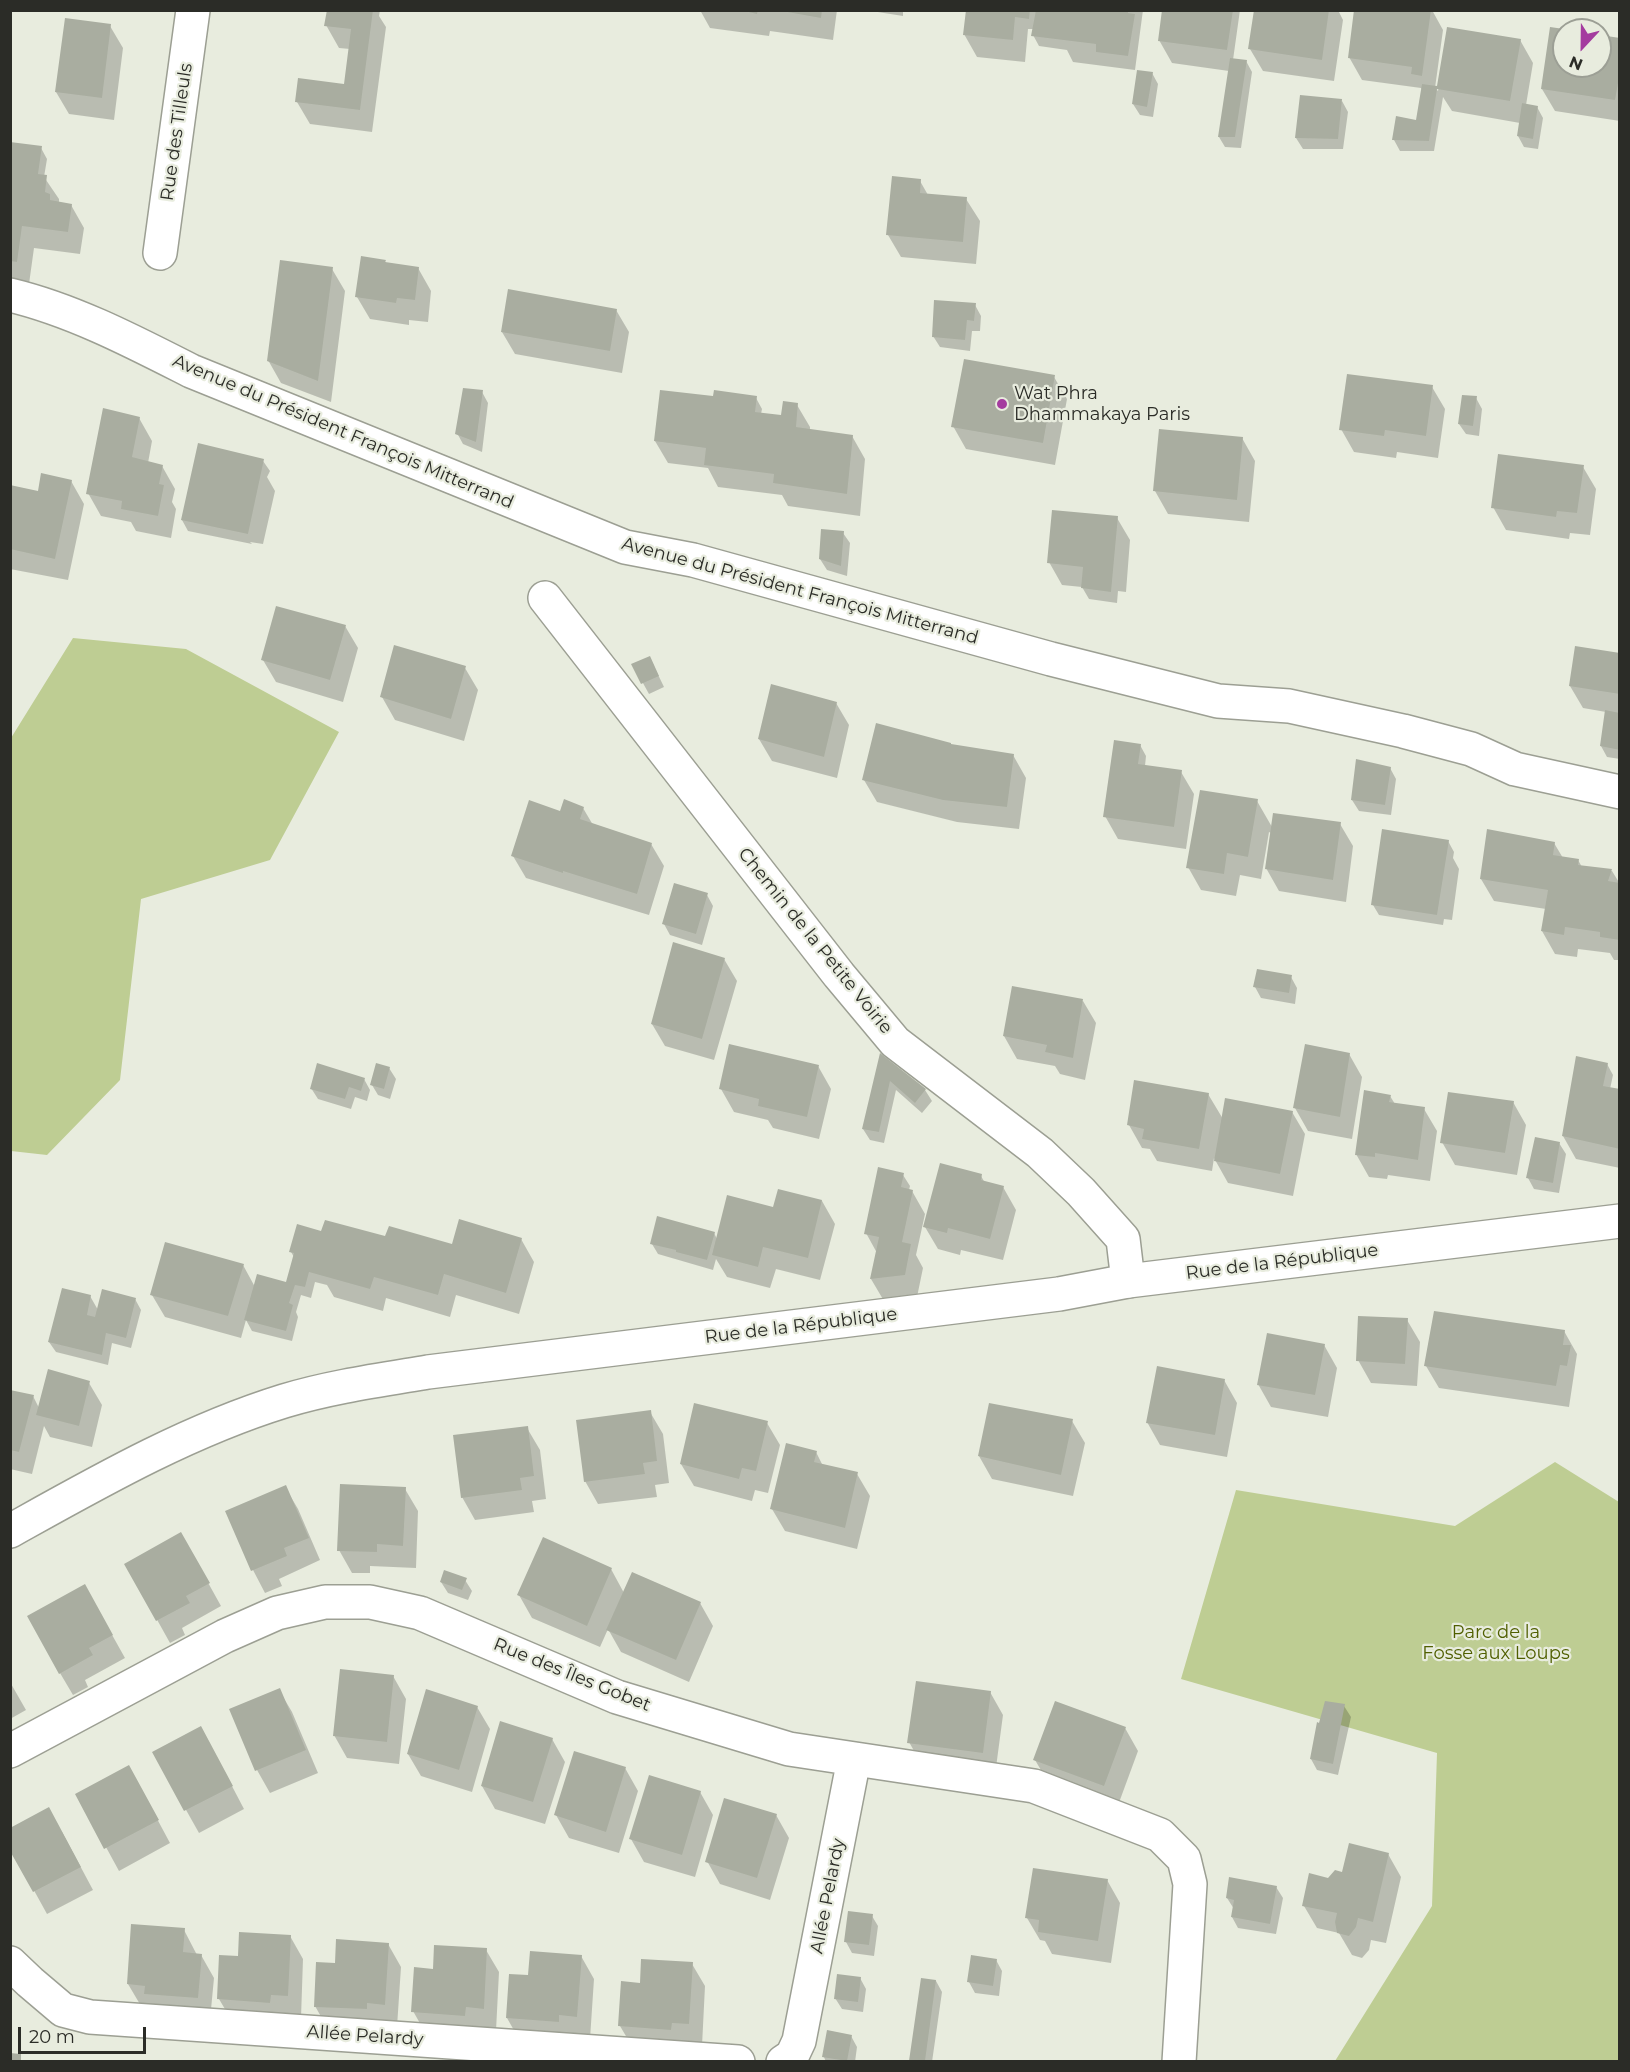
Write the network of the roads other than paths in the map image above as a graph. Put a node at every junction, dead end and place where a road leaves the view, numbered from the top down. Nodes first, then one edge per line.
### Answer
1 (193, 10) edge
2 (160, 253) dead end
3 (10, 295) edge
4 (545, 598) dead end
5 (1620, 792) edge
6 (1620, 1221) edge
7 (1128, 1281) junction
8 (10, 1531) edge
9 (10, 1751) edge
10 (854, 1760) junction
11 (10, 1963) edge
12 (738, 2061) edge
13 (783, 2061) edge
14 (1179, 2061) edge

1 - 2 street, Rue des Tilleuls
3 - 5 street, Avenue du Président François Mitterrand
4 - 7 street, Chemin de la Petite Voirie
6 - 7 street, Rue de la République
7 - 8 street, Rue de la République
9 - 10 street, Rue des Îles Gobet
10 - 13 street, Allée Pelardy
10 - 14 street, Rue des Îles Gobet
11 - 12 street, Allée Pelardy

